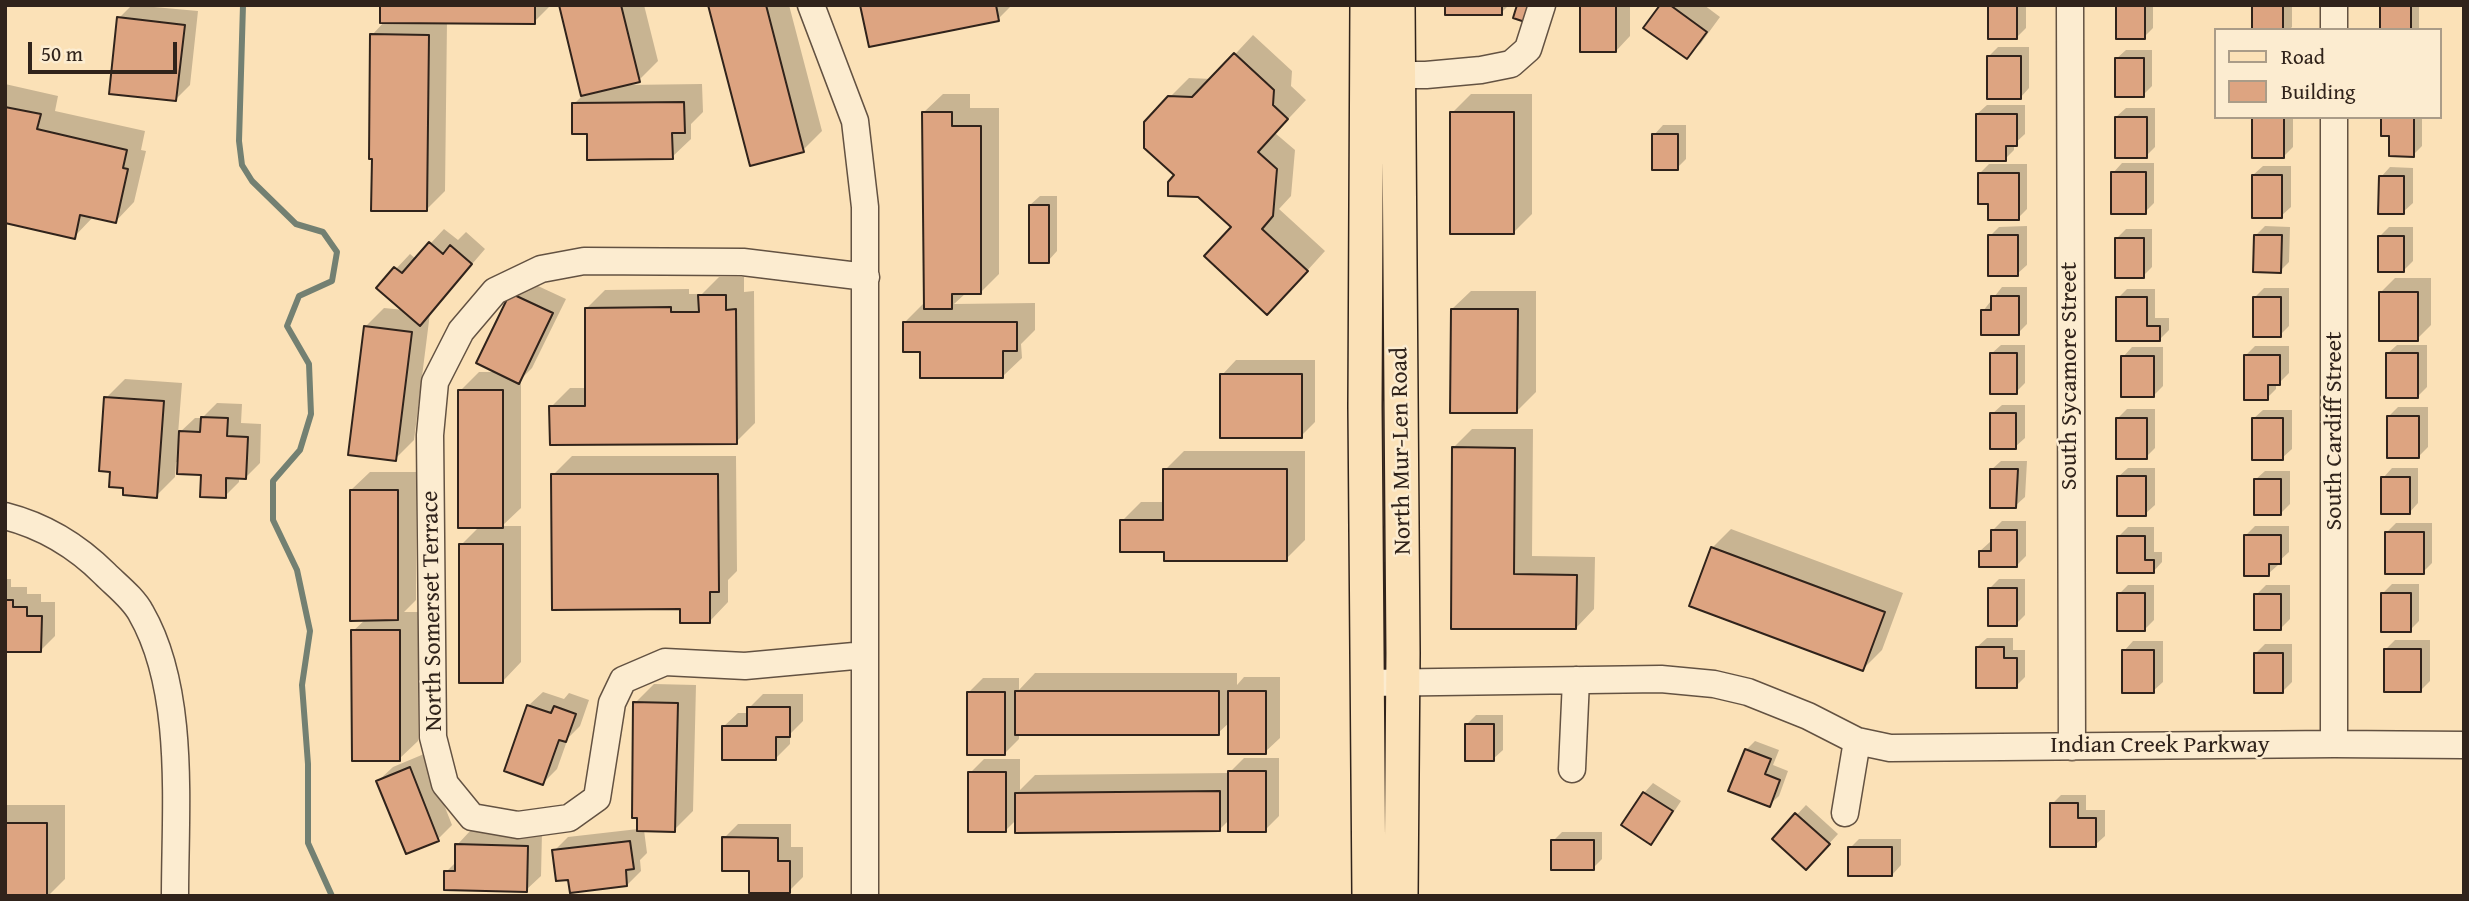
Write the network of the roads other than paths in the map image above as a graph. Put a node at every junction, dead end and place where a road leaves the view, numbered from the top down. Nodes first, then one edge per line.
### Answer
1 (811, 5) edge
2 (1367, 5) edge
3 (1398, 5) edge
4 (1542, 5) edge
5 (2070, 5) edge
6 (2334, 5) edge
7 (2334, 28) edge
8 (1383, 75) junction
9 (2334, 119) edge
10 (866, 277) junction
11 (5, 516) edge
12 (865, 655) junction
13 (1576, 680) junction
14 (1366, 682) junction
15 (1404, 682) junction
16 (1857, 741) junction
17 (2334, 744) junction
18 (2464, 745) edge
19 (2072, 747) junction
20 (1572, 769) dead end
21 (1845, 813) dead end
22 (175, 896) edge
23 (866, 896) edge
24 (1369, 896) edge
25 (1401, 896) edge

1 - 10 street
2 - 8 main road, North Mur-Len Road
3 - 8 main road, North Mur-Len Road
4 - 8 street
5 - 19 street, South Sycamore Street
6 - 7 street
8 - 14 main road, North Mur-Len Road
8 - 15 main road, North Mur-Len Road
9 - 17 street, South Cardiff Street
10 - 12 street
10 - 12 street, North Somerset Terrace
11 - 22 street
12 - 23 street
13 - 15 street, Indian Creek Parkway
13 - 16 street, Indian Creek Parkway
13 - 20 street
14 - 15 street, Indian Creek Parkway
14 - 24 main road, North Mur-Len Road
15 - 25 main road, North Mur-Len Road
16 - 19 street, Indian Creek Parkway
16 - 21 street
17 - 18 street, Indian Creek Parkway
17 - 19 street, Indian Creek Parkway

